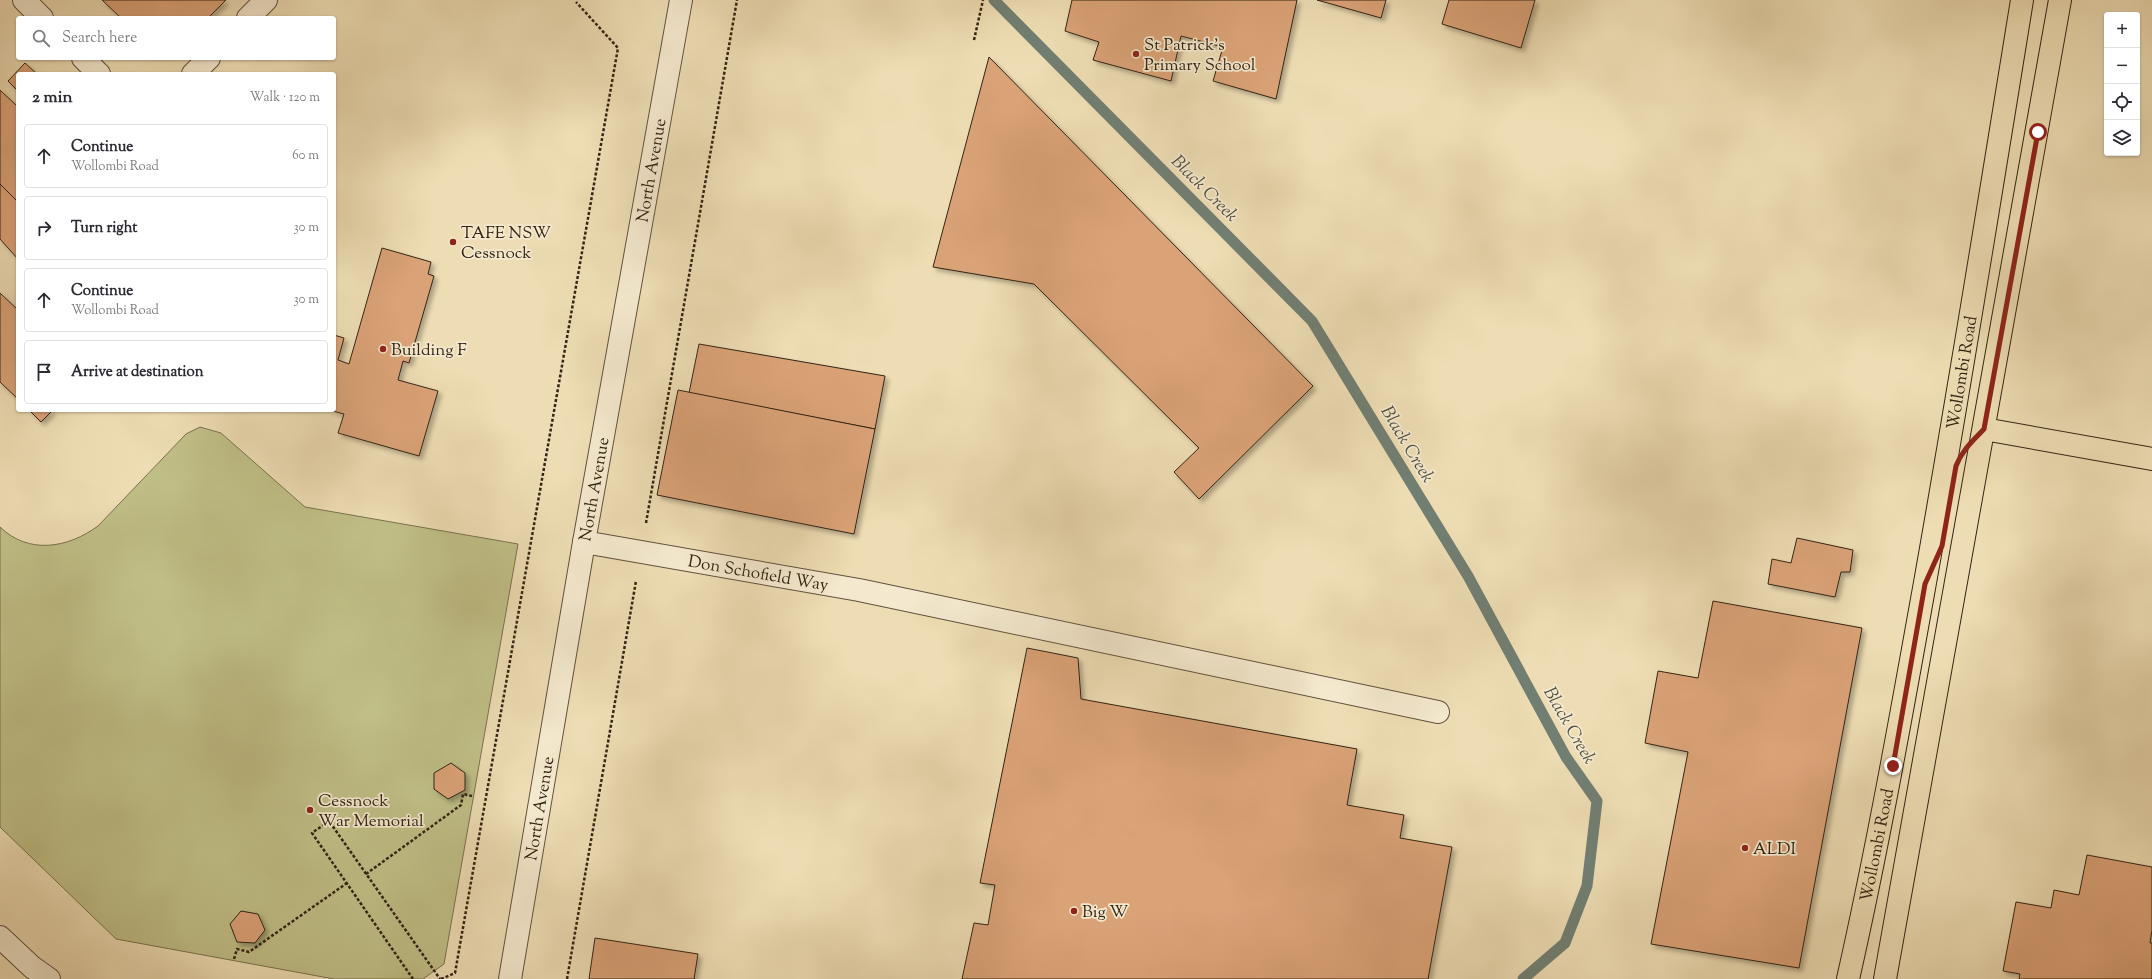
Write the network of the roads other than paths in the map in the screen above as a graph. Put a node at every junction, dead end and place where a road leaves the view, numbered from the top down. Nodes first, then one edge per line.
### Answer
1 (24, 0) edge
2 (266, 0) edge
3 (681, 0) edge
4 (2022, 0) edge
5 (2060, 0) edge
6 (40, 16) edge
7 (250, 16) edge
8 (85, 60) edge
9 (207, 60) edge
10 (97, 72) edge
11 (195, 72) edge
12 (1977, 275) junction
13 (1984, 429) junction
14 (2152, 460) edge
15 (584, 542) junction
16 (1925, 584) junction
17 (1438, 712) dead end
18 (0, 937) edge
19 (49, 979) edge
20 (510, 979) edge
21 (1848, 979) edge
22 (1885, 979) edge

1 - 6 street
2 - 7 street
3 - 15 street, North Avenue
4 - 12 main road, Wollombi Road
5 - 13 main road, Wollombi Road
8 - 10 street
9 - 11 street
12 - 13 main road
12 - 16 main road, Wollombi Road
13 - 14 main road
13 - 16 main road
13 - 22 main road, Wollombi Road
15 - 17 street, Don Schofield Way
15 - 20 street, North Avenue
16 - 21 main road, Wollombi Road
18 - 19 street

